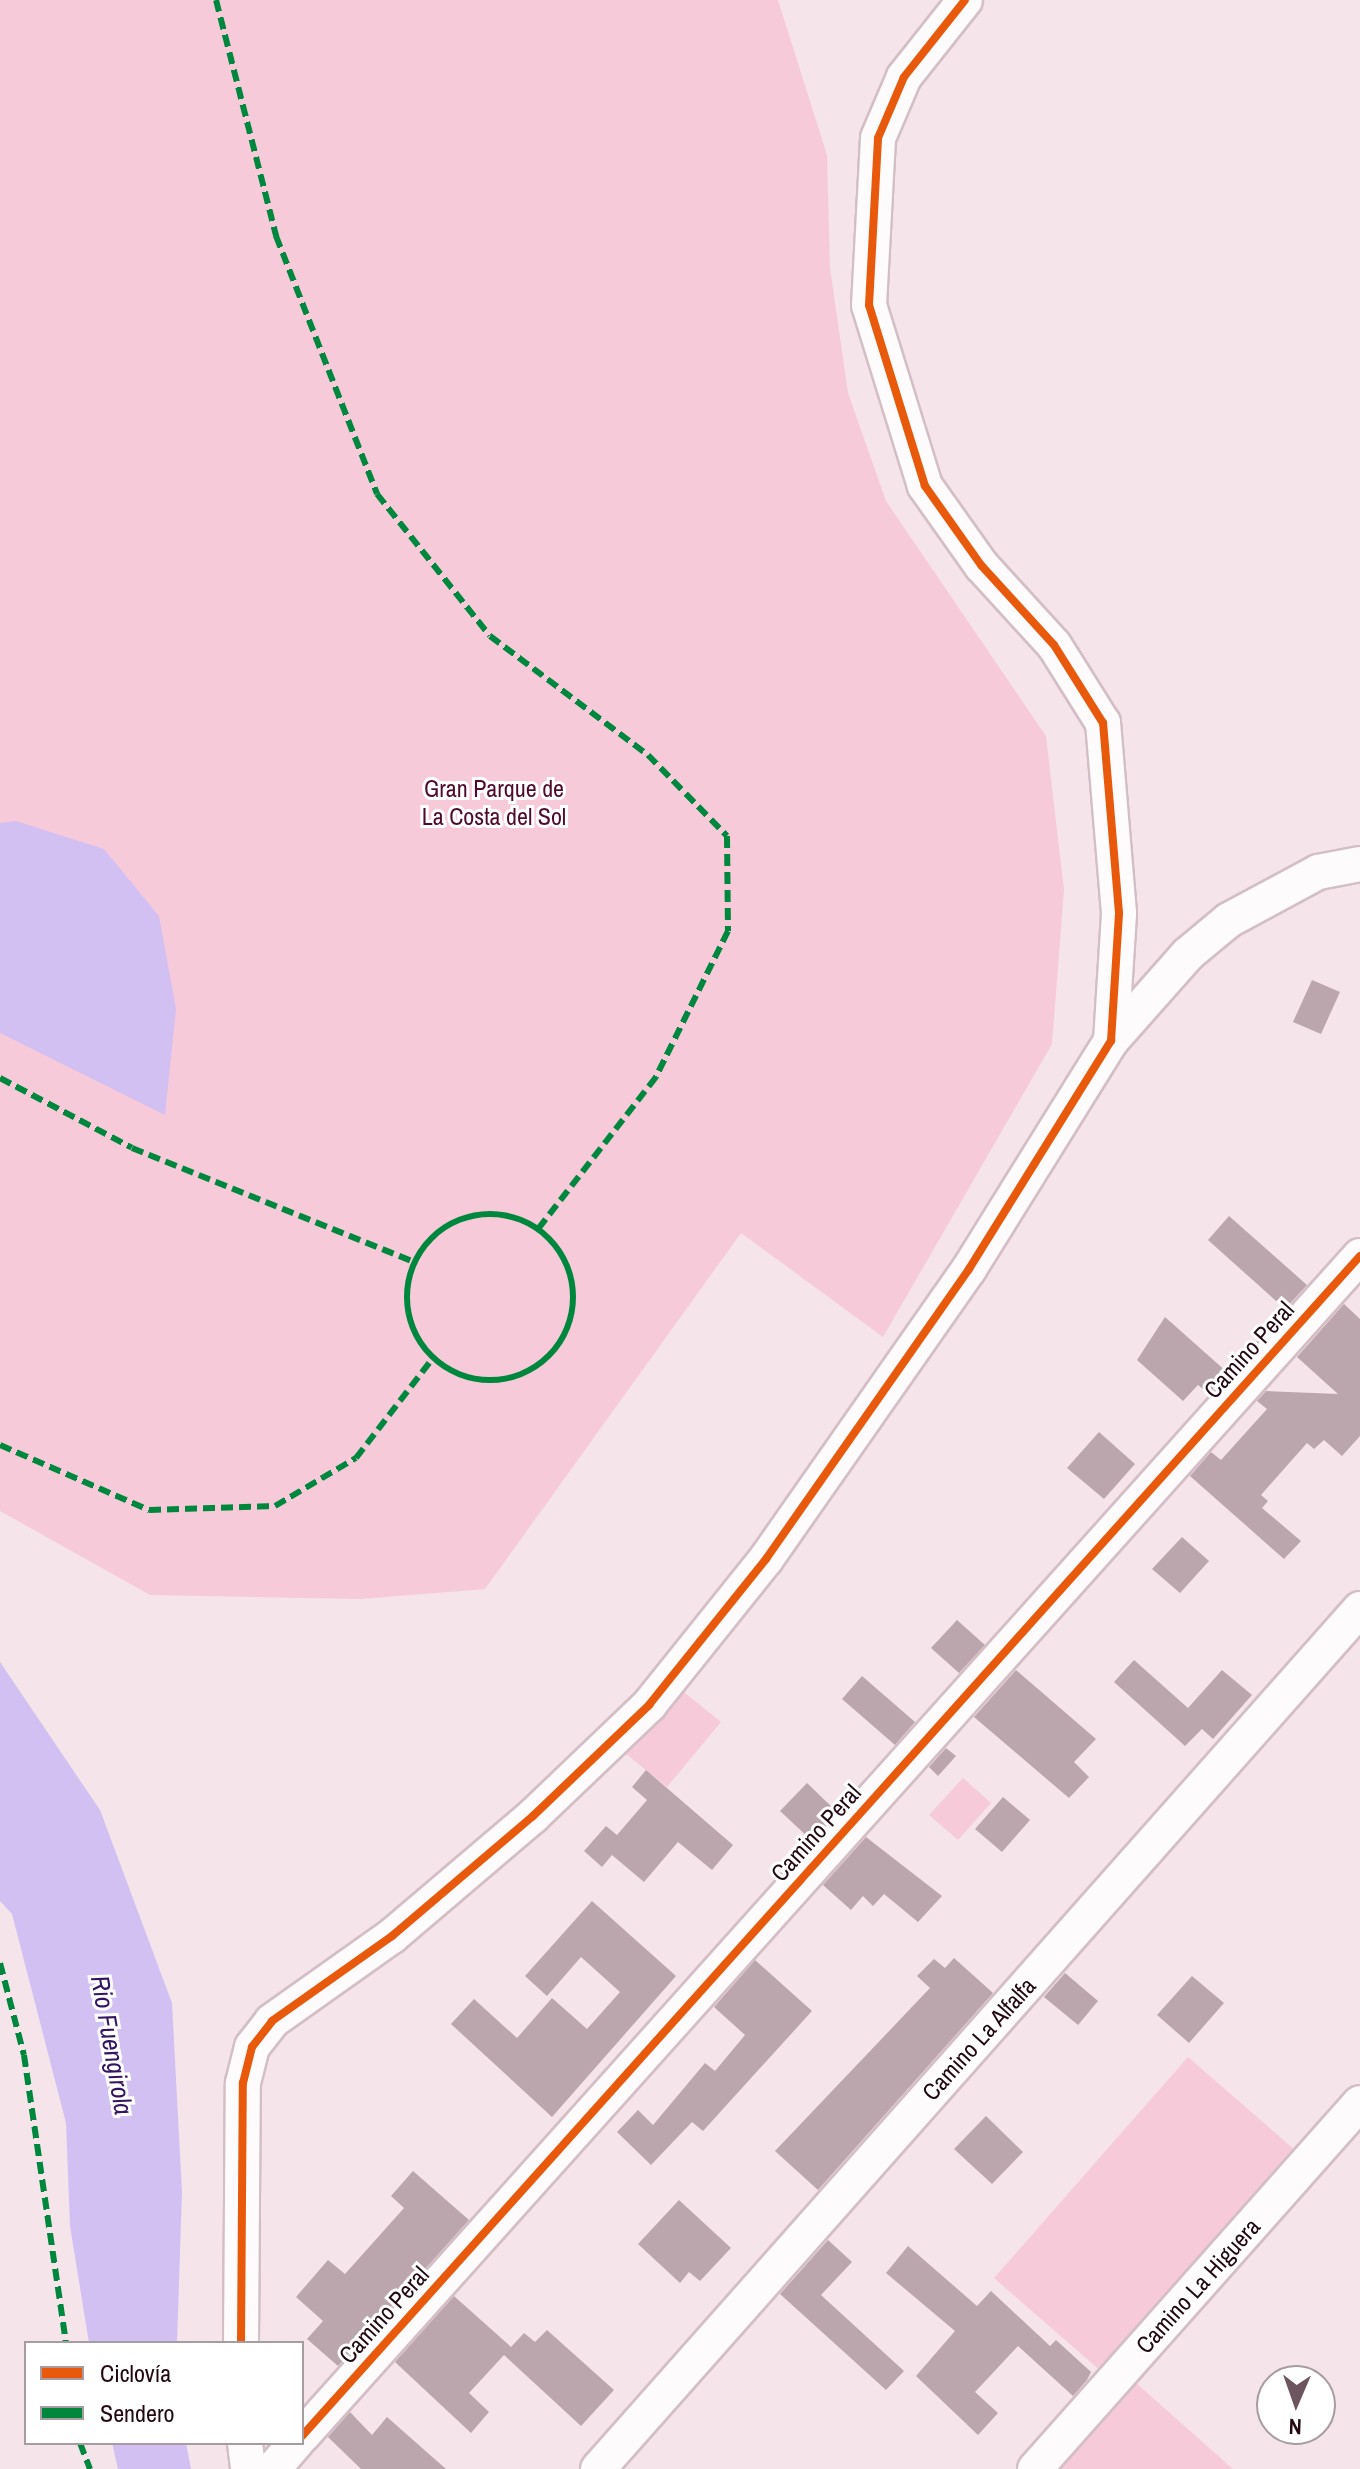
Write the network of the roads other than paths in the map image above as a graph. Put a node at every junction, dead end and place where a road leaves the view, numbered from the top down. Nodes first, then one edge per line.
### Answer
1 (965, 0) edge
2 (1360, 864) edge
3 (1111, 1041) junction
4 (1360, 1256) edge
5 (1360, 1609) edge
6 (1360, 2103) edge
7 (241, 2341) edge
8 (304, 2434) edge
9 (245, 2445) edge
10 (294, 2445) edge
11 (248, 2469) edge
12 (273, 2469) edge
13 (598, 2469) edge
14 (1035, 2469) edge

1 - 3 street
2 - 3 street
3 - 7 street
4 - 8 street, Camino Peral
5 - 13 street, Camino La Alfalfa
6 - 14 street, Camino La Higuera
9 - 11 street
10 - 12 street

